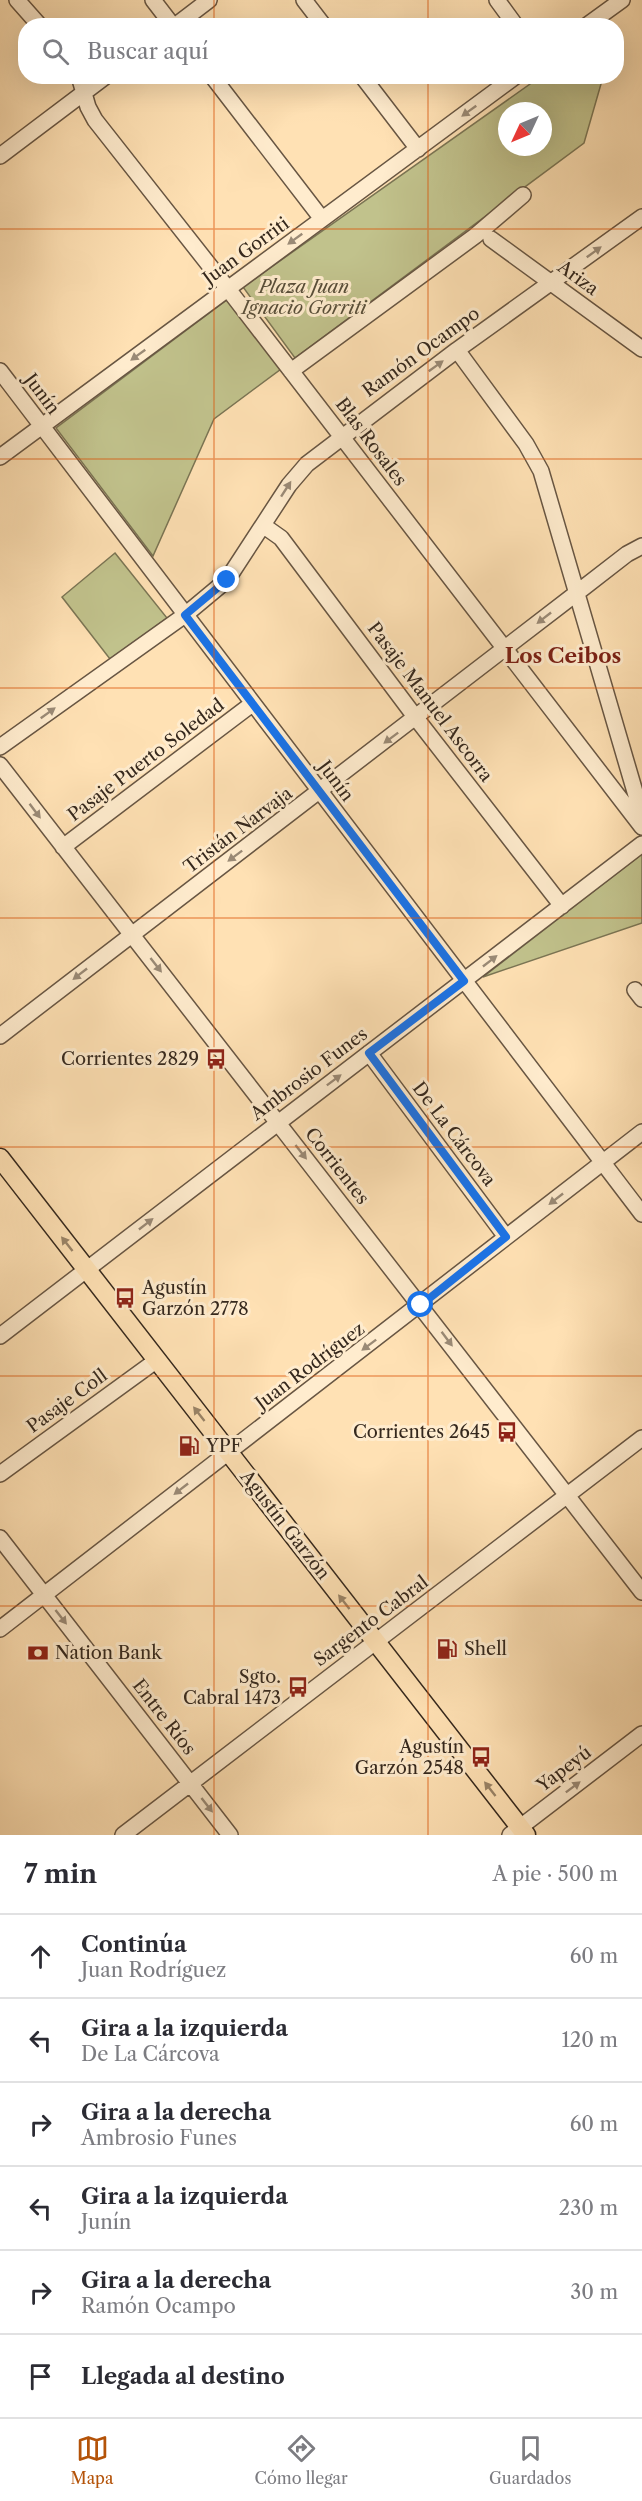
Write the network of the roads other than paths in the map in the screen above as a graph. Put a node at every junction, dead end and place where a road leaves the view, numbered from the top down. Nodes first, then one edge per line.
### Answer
1 (17, 0) edge
2 (153, 0) edge
3 (209, 0) edge
4 (304, 0) edge
5 (497, 0) edge
6 (622, 0) edge
7 (33, 18) edge
8 (168, 18) edge
9 (185, 18) edge
10 (318, 18) edge
11 (510, 18) edge
12 (597, 18) edge
13 (81, 84) edge
14 (96, 84) edge
15 (218, 84) edge
16 (368, 84) edge
17 (505, 84) edge
18 (84, 93) junction
19 (418, 149) junction
20 (0, 156) edge
21 (523, 195) dead end
22 (642, 217) edge
23 (322, 219) junction
24 (491, 239) dead end
25 (551, 282) junction
26 (228, 289) junction
27 (642, 349) edge
28 (457, 350) junction
29 (0, 371) edge
30 (291, 371) junction
31 (42, 426) junction
32 (341, 436) junction
33 (0, 457) edge
34 (264, 526) junction
35 (642, 546) edge
36 (578, 592) junction
37 (185, 615) junction
38 (504, 649) junction
39 (252, 704) junction
40 (416, 718) junction
41 (0, 747) edge
42 (0, 765) edge
43 (320, 792) junction
44 (639, 822) edge
45 (642, 844) edge
46 (63, 847) junction
47 (562, 906) junction
48 (132, 934) junction
49 (464, 981) junction
50 (0, 1036) edge
51 (369, 1053) junction
52 (278, 1122) junction
53 (642, 1132) edge
54 (0, 1158) edge
55 (602, 1163) junction
56 (642, 1214) edge
57 (506, 1237) junction
58 (87, 1270) junction
59 (421, 1305) junction
60 (0, 1336) edge
61 (157, 1360) junction
62 (642, 1438) edge
63 (229, 1453) junction
64 (0, 1474) edge
65 (567, 1496) junction
66 (0, 1538) edge
67 (642, 1592) edge
68 (44, 1595) junction
69 (0, 1629) edge
70 (375, 1642) junction
71 (642, 1734) edge
72 (190, 1783) junction
73 (519, 1832) edge
74 (123, 1835) edge
75 (230, 1835) edge

1 - 7 street
2 - 8 street
3 - 9 street
4 - 10 street
5 - 11 street
6 - 12 street
13 - 18 street, Blas Rosales
14 - 18 street
15 - 23 street
16 - 19 street
17 -> 19 street, Juan Gorriti
18 - 20 street
18 - 26 street, Blas Rosales
19 - 23 street, Juan Gorriti
21 - 30 street
25 -> 22 street, Ramón Ocampo
23 -> 26 street, Juan Gorriti
24 - 25 street, Ariza
25 - 27 street, Ariza
25 - 28 street, Ramón Ocampo
26 - 30 street, Blas Rosales
26 -> 31 street, Juan Gorriti
32 -> 28 street, Ramón Ocampo
28 - 36 street
29 - 31 street, Junín
30 - 32 street, Blas Rosales
31 - 33 street, Juan Gorriti
31 - 37 street, Junín
34 -> 32 street, Ramón Ocampo
32 - 38 street, Blas Rosales
34 - 37 street, Ramón Ocampo
34 - 40 street, Pasaje Manuel Ascorra
35 - 36 street, Tristán Narvaja
36 -> 38 street, Tristán Narvaja
36 - 44 street
37 - 39 street, Junín
41 -> 37 street, Ramón Ocampo
38 - 40 street, Tristán Narvaja
38 - 44 street, Blas Rosales
39 - 43 street, Junín
39 - 46 street, Pasaje Puerto Soledad
40 -> 43 street, Tristán Narvaja
40 - 47 street, Pasaje Manuel Ascorra
42 -> 46 street, Corrientes
43 -> 48 street, Tristán Narvaja
43 - 49 street, Junín
45 - 47 street, Ambrosio Funes
46 - 48 street, Corrientes
49 -> 47 street, Ambrosio Funes
48 -> 50 street, Tristán Narvaja
48 -> 52 street, Corrientes
49 - 51 street, Ambrosio Funes
49 - 55 street, Junín
52 -> 51 street, Ambrosio Funes
51 - 57 street, De La Cárcova
58 -> 52 street, Ambrosio Funes
52 -> 59 street, Corrientes
53 - 55 street, Juan Rodríguez
58 -> 54 main road, Agustín Garzón
55 - 56 street, Junín
55 -> 57 street, Juan Rodríguez
57 - 59 street, Juan Rodríguez
58 - 60 street, Ambrosio Funes
58 - 61 main road, Agustín Garzón
59 -> 63 street, Juan Rodríguez
59 -> 65 street, Corrientes
63 -> 61 main road, Agustín Garzón
61 - 64 street, Pasaje Coll
62 - 65 street, Sargento Cabral
63 -> 68 street, Juan Rodríguez
70 -> 63 main road, Agustín Garzón
65 - 67 street, Corrientes
65 - 70 street, Sargento Cabral
66 - 68 street, Entre Ríos
68 - 69 street, Juan Rodríguez
68 -> 72 street, Entre Ríos
70 - 72 street, Sargento Cabral
73 -> 70 main road, Agustín Garzón
73 -> 71 street, Yapeyú
72 - 74 street, Sargento Cabral
72 -> 75 street, Entre Ríos

